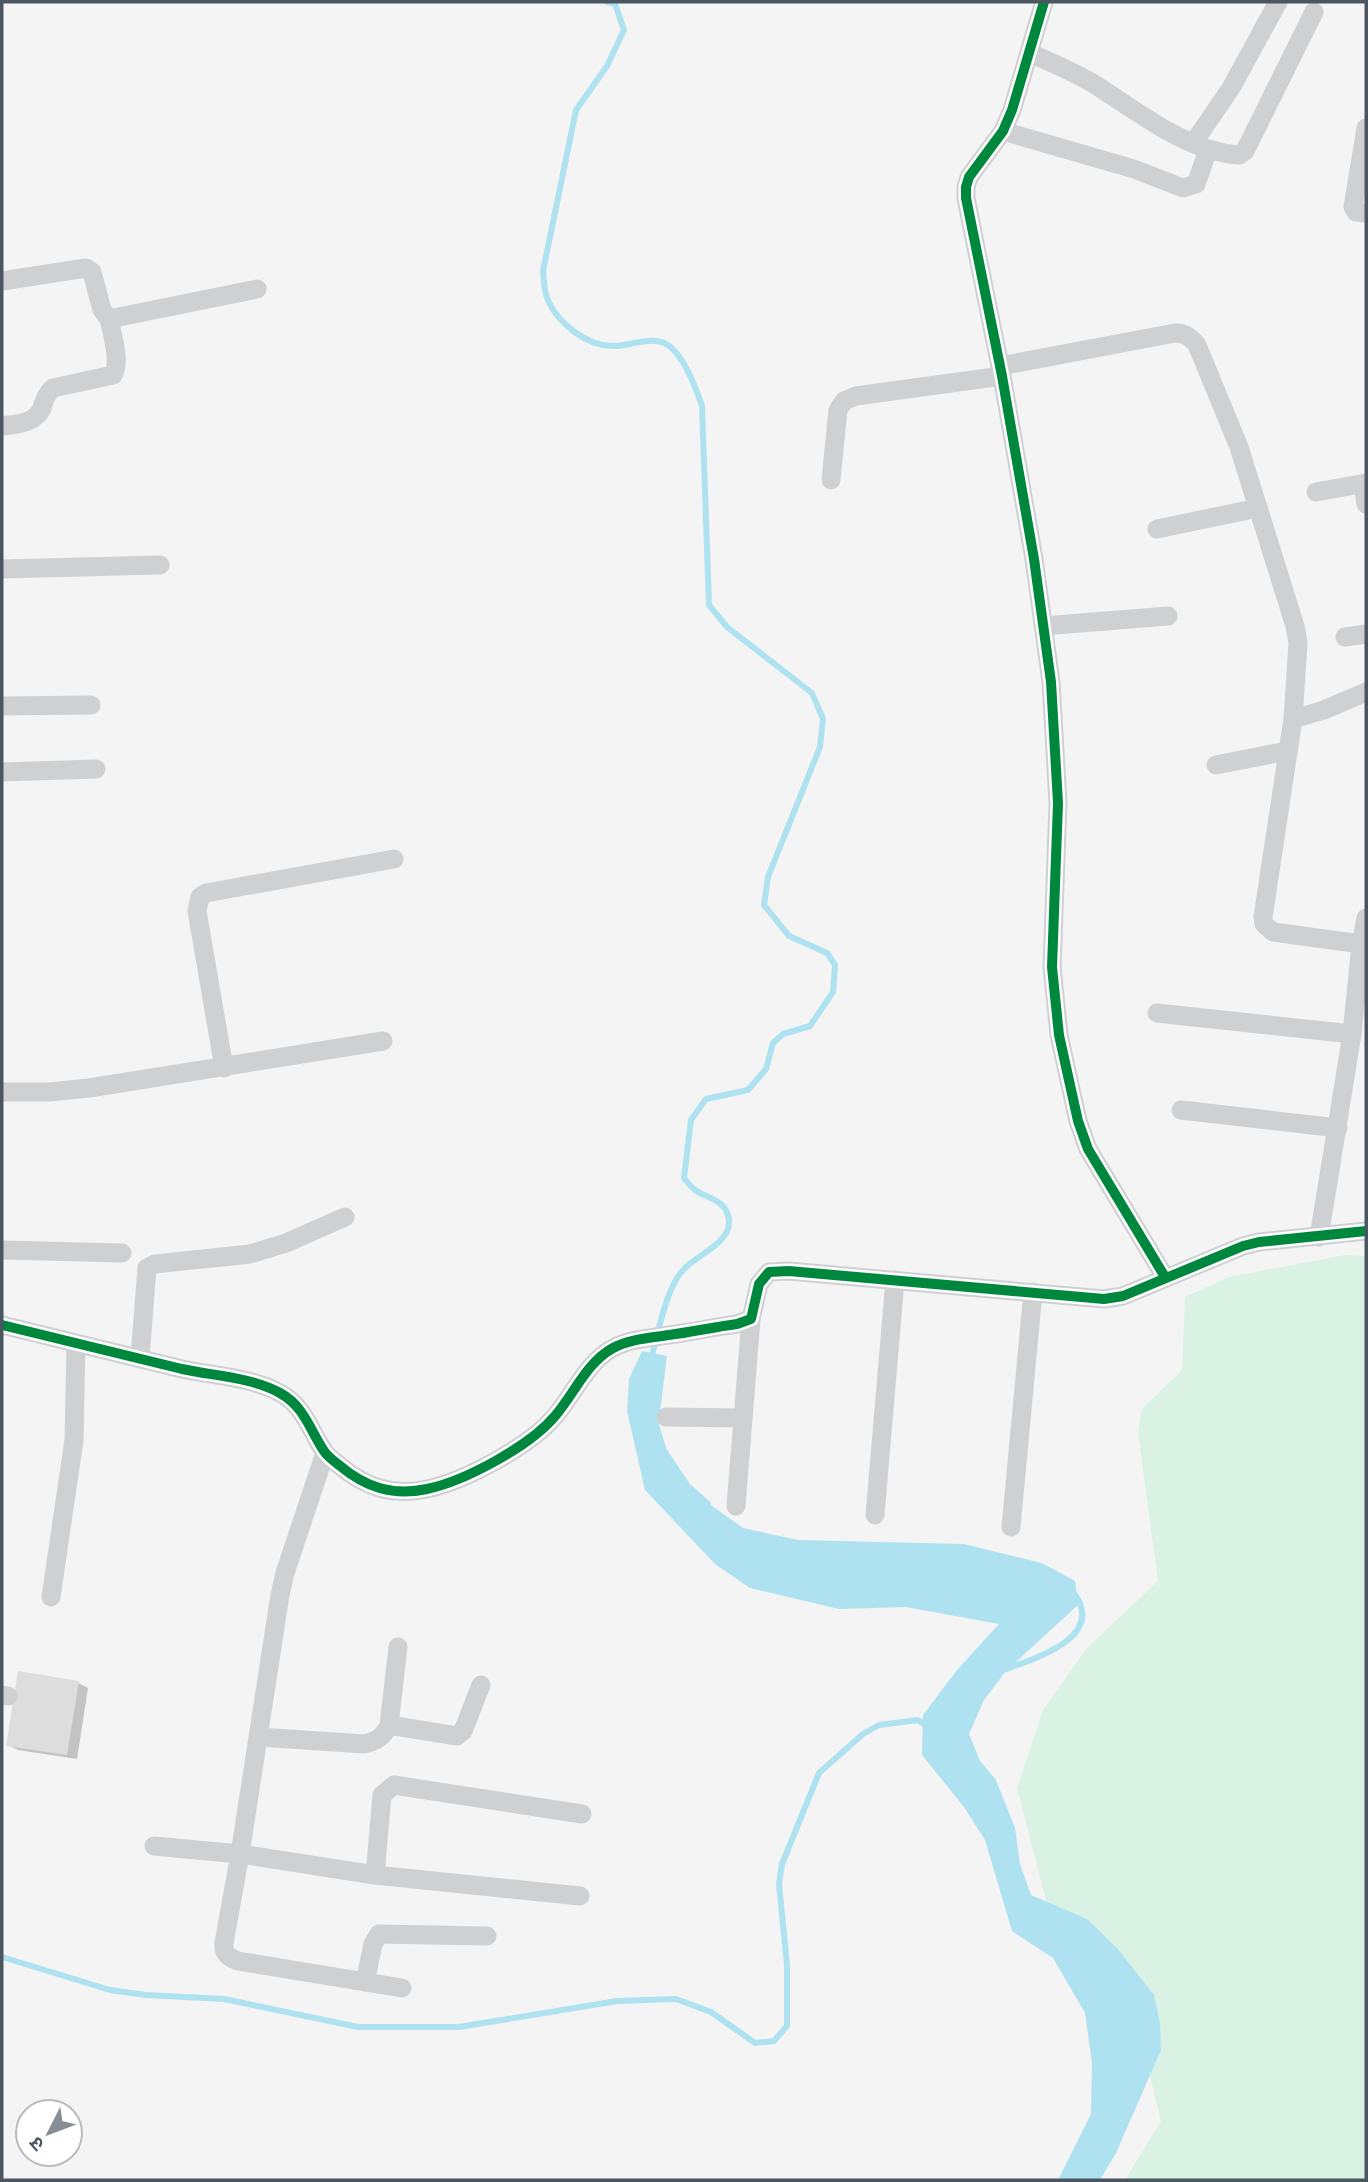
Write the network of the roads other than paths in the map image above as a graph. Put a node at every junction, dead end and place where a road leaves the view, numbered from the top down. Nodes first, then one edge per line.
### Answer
1 (1044, 2) edge
2 (1278, 2) edge
3 (1314, 12) dead end
4 (1031, 52) junction
5 (1366, 128) edge
6 (1003, 131) junction
7 (1201, 146) junction
8 (1366, 213) edge
9 (2, 281) edge
10 (257, 289) dead end
11 (109, 318) junction
12 (1001, 371) junction
13 (2, 426) edge
14 (831, 480) dead end
15 (1365, 483) edge
16 (1316, 492) dead end
17 (1366, 504) edge
18 (1258, 508) junction
19 (1157, 529) dead end
20 (160, 565) dead end
21 (2, 569) edge
22 (1168, 616) dead end
23 (1043, 626) junction
24 (1366, 634) edge
25 (1345, 638) dead end
26 (1366, 692) edge
27 (91, 705) dead end
28 (2, 706) edge
29 (1293, 719) junction
30 (1287, 751) junction
31 (1216, 765) dead end
32 (96, 769) dead end
33 (2, 772) edge
34 (394, 859) dead end
35 (1366, 918) edge
36 (1361, 944) junction
37 (1157, 1013) dead end
38 (1352, 1034) junction
39 (383, 1041) dead end
40 (224, 1068) junction
41 (2, 1092) edge
42 (1181, 1110) dead end
43 (1338, 1128) junction
44 (345, 1217) dead end
45 (1366, 1231) edge
46 (1320, 1237) junction
47 (2, 1250) edge
48 (122, 1253) dead end
49 (1165, 1277) junction
50 (895, 1280) junction
51 (1033, 1292) junction
52 (751, 1319) junction
53 (2, 1325) edge
54 (76, 1344) junction
55 (141, 1357) junction
56 (666, 1417) dead end
57 (743, 1419) junction
58 (325, 1453) junction
59 (736, 1506) dead end
60 (875, 1516) dead end
61 (1011, 1527) dead end
62 (51, 1597) dead end
63 (398, 1647) dead end
64 (481, 1685) dead end
65 (389, 1725) junction
66 (260, 1737) junction
67 (582, 1814) dead end
68 (154, 1846) dead end
69 (240, 1854) junction
70 (375, 1875) junction
71 (580, 1896) dead end
72 (487, 1936) dead end
73 (365, 1982) junction
74 (402, 1988) dead end

1 - 4 street
2 - 7 street
3 - 7 street
4 - 6 street
4 - 7 street
5 - 8 street
6 - 7 street
6 - 12 street
9 - 11 street
10 - 11 street
11 - 13 street
12 - 14 street
12 - 18 street
12 - 23 street
15 - 16 street
15 - 17 street
18 - 19 street
18 - 29 street
20 - 21 street
22 - 23 street
23 - 49 street
24 - 25 street
26 - 29 street
27 - 28 street
29 - 30 street
30 - 31 street
30 - 36 street
32 - 33 street
34 - 40 street
35 - 36 street
36 - 38 street
37 - 38 street
38 - 43 street
39 - 40 street
40 - 41 street
42 - 43 street
43 - 46 street
44 - 55 street
45 - 46 street
46 - 49 street
47 - 48 street
49 - 51 street
50 - 51 street
50 - 52 street
50 - 60 street
51 - 61 street
52 - 57 street
52 - 58 street
53 - 54 street
54 - 55 street
54 - 62 street
55 - 58 street
56 - 57 street
57 - 59 street
58 - 66 street
63 - 65 street
64 - 65 street
65 - 66 street
66 - 69 street
67 - 70 street
68 - 69 street
69 - 70 street
69 - 73 street
70 - 71 street
72 - 73 street
73 - 74 street

